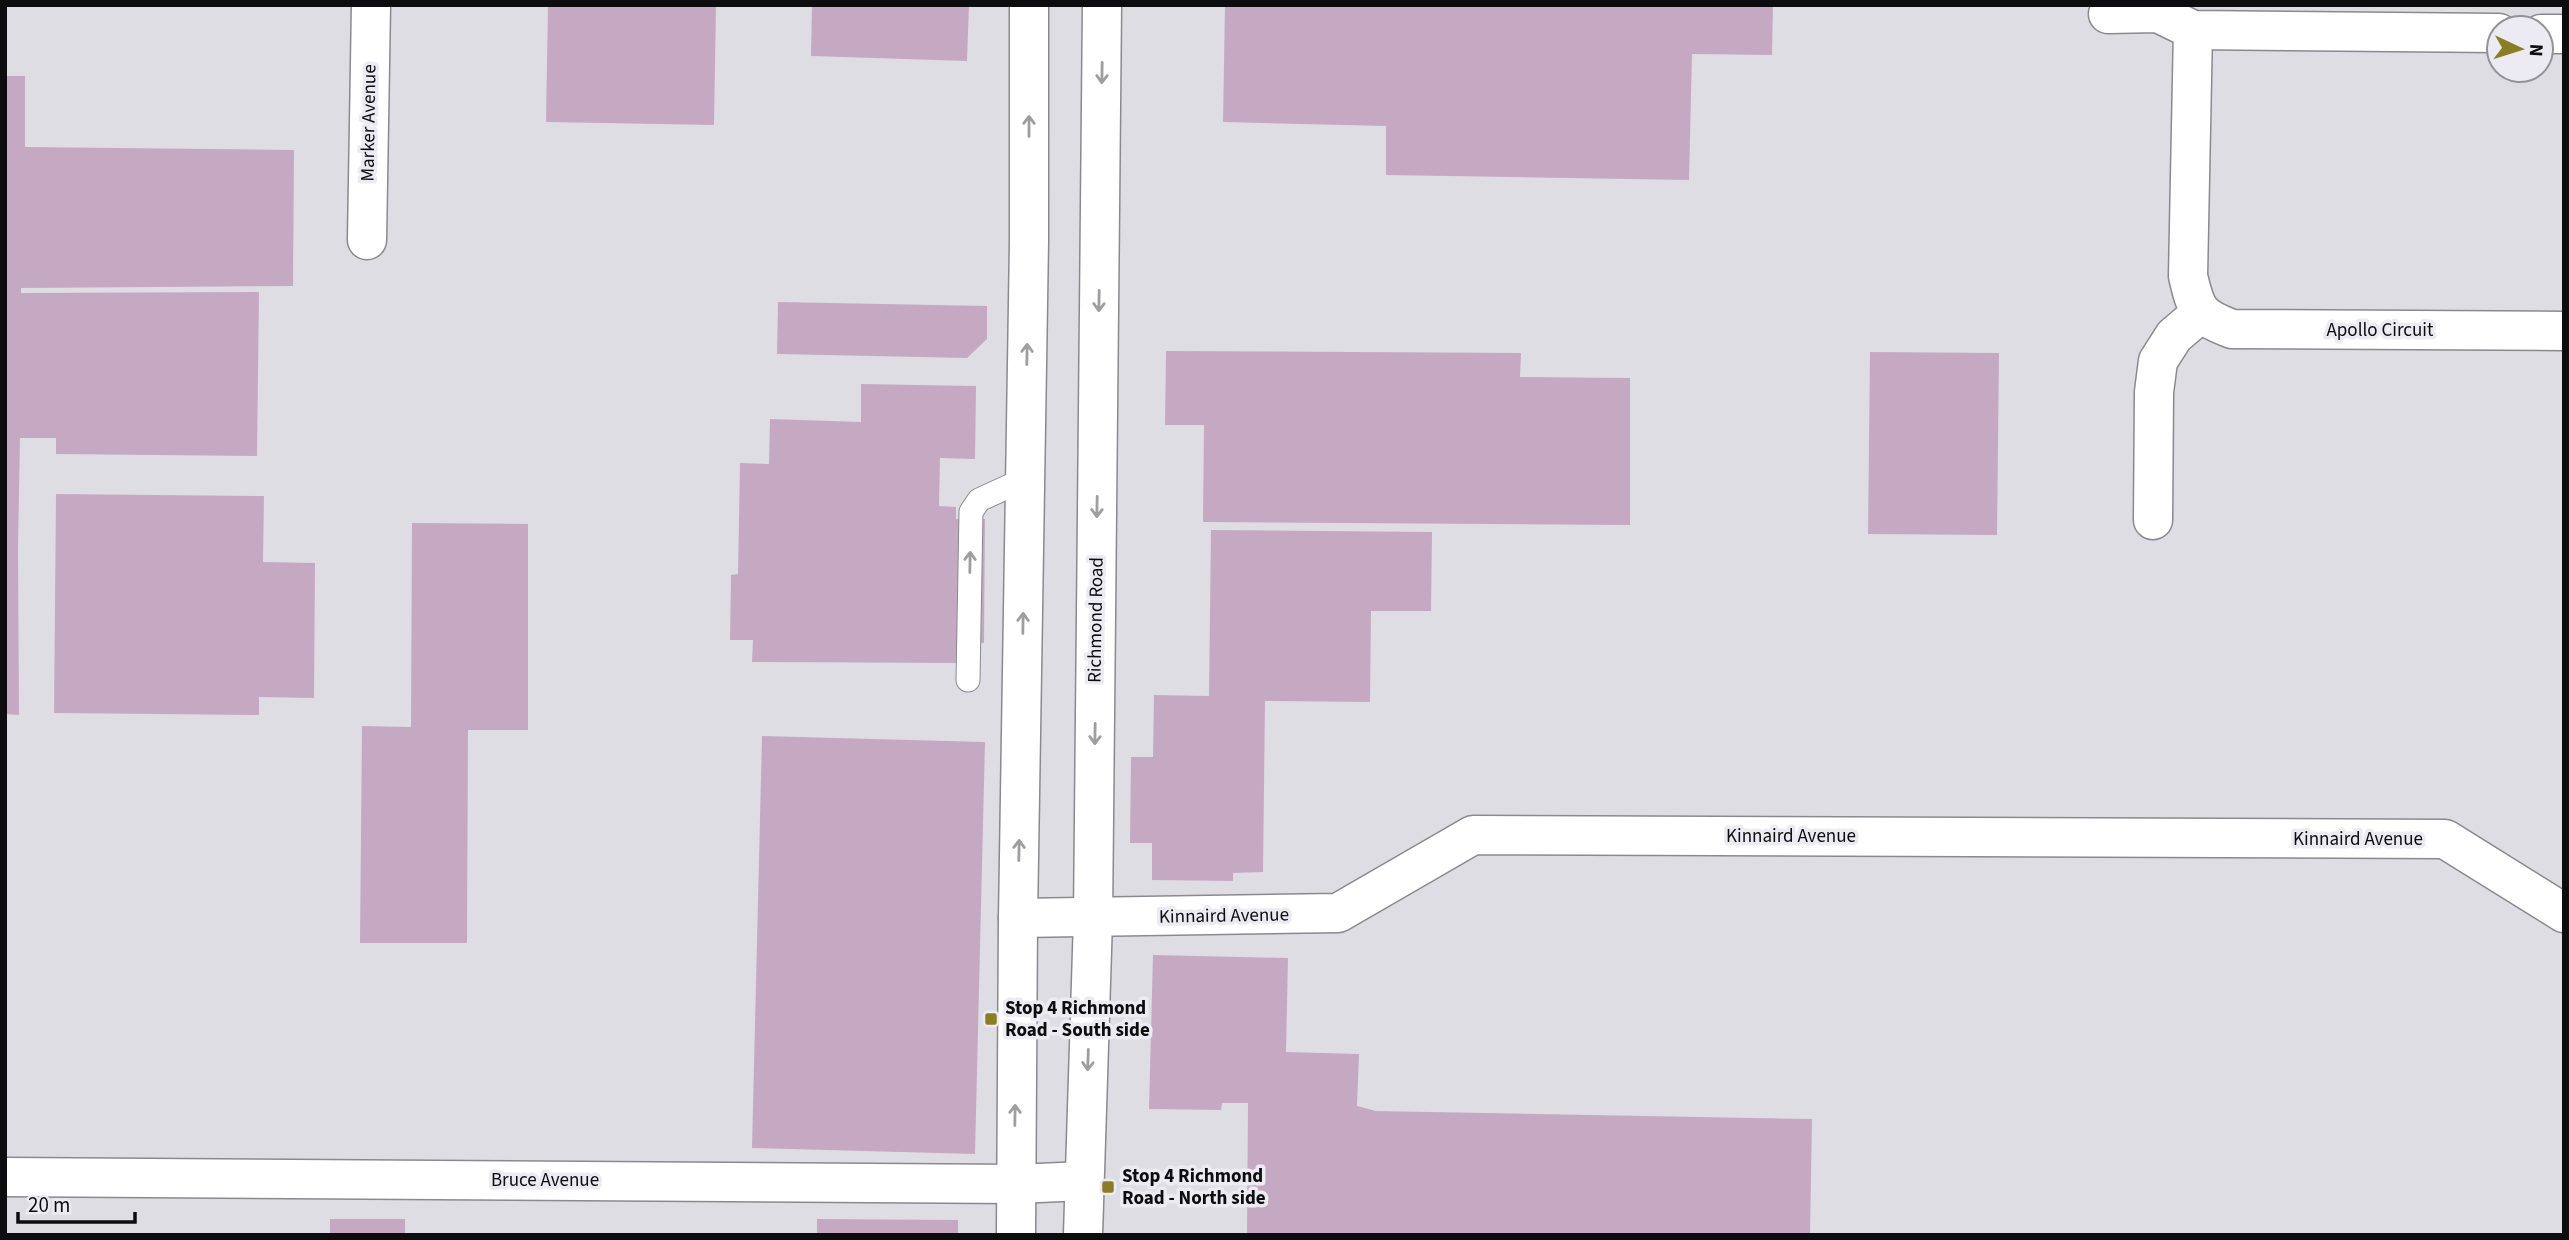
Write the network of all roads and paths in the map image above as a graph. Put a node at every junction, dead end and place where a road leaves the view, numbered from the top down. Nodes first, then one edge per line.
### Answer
1 (371, 5) edge
2 (1029, 5) edge
3 (1102, 5) edge
4 (2108, 14) dead end
5 (2193, 30) junction
6 (2485, 33) edge
7 (367, 240) dead end
8 (2201, 313) junction
9 (2564, 331) edge
10 (1025, 479) junction
11 (2153, 520) dead end
12 (968, 680) dead end
13 (2564, 913) edge
14 (1018, 918) junction
15 (1093, 919) junction
16 (5, 1177) edge
17 (1084, 1181) junction
18 (1015, 1184) junction
19 (1016, 1235) edge
20 (1083, 1235) edge

1 - 7 street, Marker Avenue
10 -> 2 street
3 -> 15 street, Richmond Road
4 - 5 street
5 - 6 street
5 - 8 street
8 - 9 street, Apollo Circuit
8 - 11 street
12 -> 10 lane
14 -> 10 street
13 - 15 street, Kinnaird Avenue
14 - 15 street, Kinnaird Avenue
18 -> 14 street
15 -> 17 street, Richmond Road
16 - 18 street, Bruce Avenue
17 - 18 street, Bruce Avenue
17 - 20 street, Richmond Road
18 - 19 street

